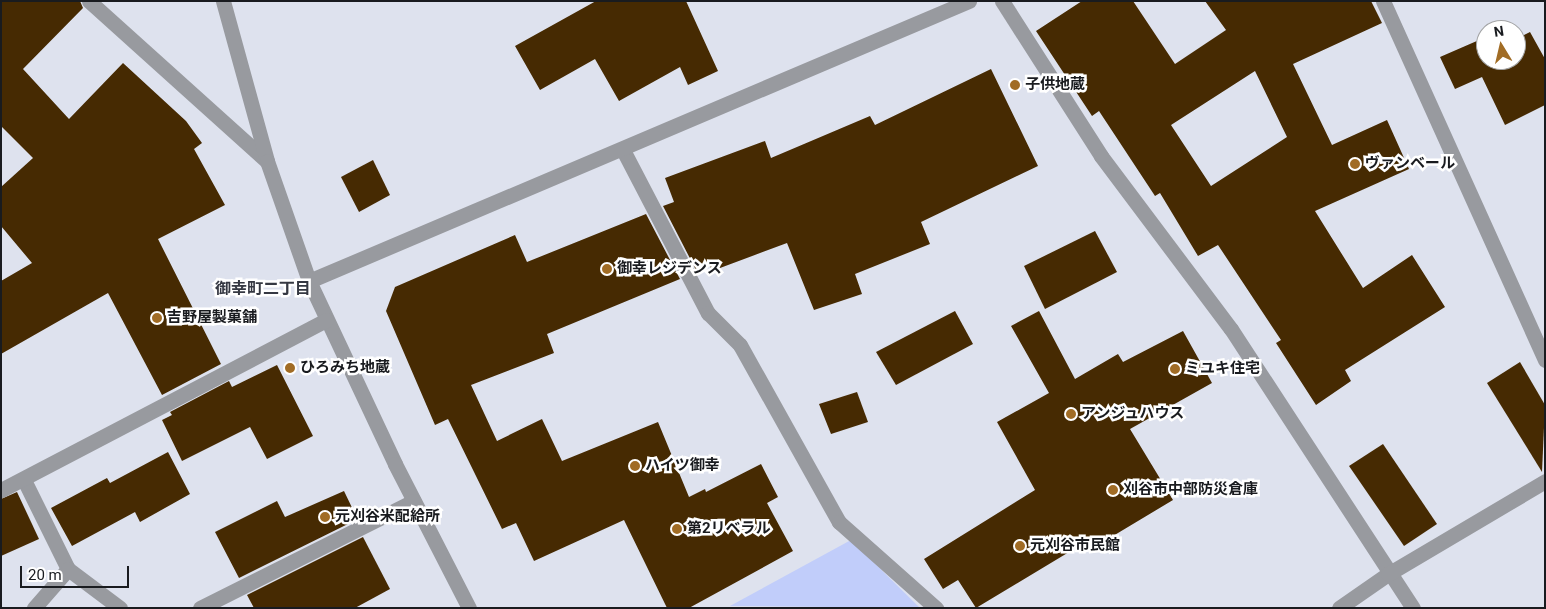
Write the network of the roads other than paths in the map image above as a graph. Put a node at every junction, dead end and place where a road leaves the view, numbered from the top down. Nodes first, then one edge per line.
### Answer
1 (89, 1) edge
2 (223, 1) edge
3 (969, 1) edge
4 (1002, 1) edge
5 (1383, 1) edge
6 (624, 150) junction
7 (267, 161) junction
8 (309, 281) junction
9 (326, 320) junction
10 (1545, 360) edge
11 (24, 480) junction
12 (1545, 481) edge
13 (1, 490) edge
14 (414, 501) junction
15 (68, 569) junction
16 (1388, 574) junction
17 (34, 608) edge
18 (120, 608) edge
19 (200, 608) edge
20 (469, 608) edge
21 (936, 608) edge
22 (1339, 608) edge
23 (1413, 608) edge

1 - 7 street
2 - 7 street
3 - 6 street
4 - 16 street
5 - 10 street
6 - 8 street
6 - 21 street
7 - 8 street
8 - 9 street
9 - 11 street
9 - 14 street
11 - 13 street
11 - 15 street
12 - 16 street
14 - 19 street
14 - 20 street
15 - 17 street
15 - 18 street
16 - 22 street
16 - 23 street

